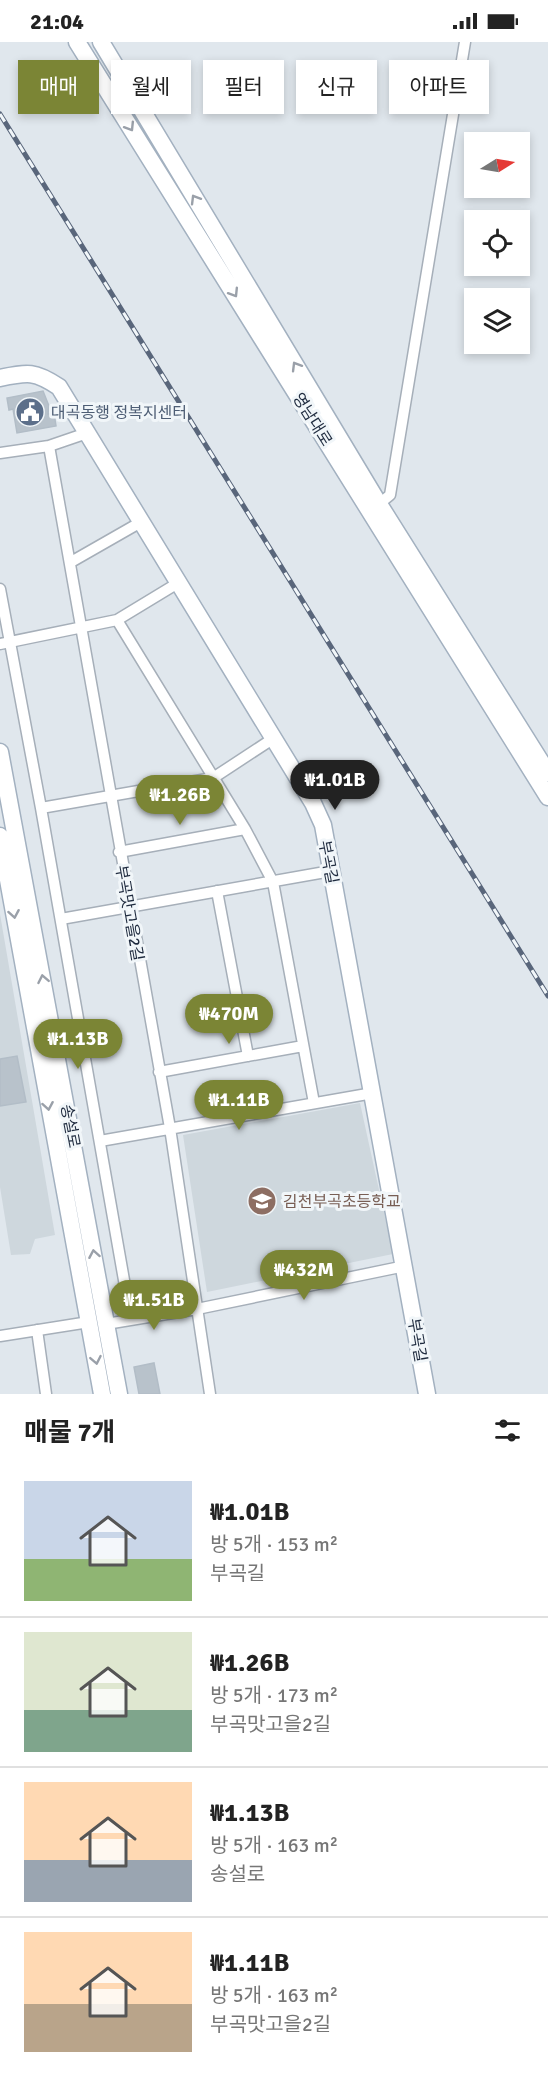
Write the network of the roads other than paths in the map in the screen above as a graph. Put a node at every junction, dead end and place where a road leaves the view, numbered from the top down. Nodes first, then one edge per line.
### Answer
1 (77, 42) edge
2 (101, 42) edge
3 (465, 42) edge
4 (0, 378) edge
5 (87, 433) junction
6 (49, 446) junction
7 (0, 453) edge
8 (380, 504) junction
9 (141, 522) junction
10 (71, 562) junction
11 (178, 583) junction
12 (0, 589) edge
13 (117, 621) junction
14 (82, 626) junction
15 (5, 643) edge
16 (274, 738) junction
17 (0, 752) edge
18 (548, 773) edge
19 (213, 778) junction
20 (109, 795) junction
21 (548, 797) edge
22 (42, 808) junction
23 (245, 829) junction
24 (0, 836) edge
25 (119, 852) junction
26 (331, 872) junction
27 (273, 882) junction
28 (217, 891) junction
29 (129, 907) junction
30 (61, 919) junction
31 (303, 1046) junction
32 (248, 1056) junction
33 (159, 1072) junction
34 (373, 1093) junction
35 (314, 1103) junction
36 (170, 1128) junction
37 (100, 1141) junction
38 (405, 1266) junction
39 (197, 1309) junction
40 (131, 1320) junction
41 (89, 1322) junction
42 (106, 1324) junction
43 (38, 1330) junction
44 (0, 1336) edge
45 (46, 1394) edge
46 (102, 1394) edge
47 (119, 1394) edge
48 (210, 1394) edge
49 (427, 1394) edge

1 -> 21 street, 영남대로
8 -> 2 street, 영남대로
3 - 8 street
4 - 5 street, 부곡길
5 - 6 street
5 - 9 street, 부곡길
6 - 7 street
6 - 10 street, 부곡맛고을2길
8 - 18 street, 영남대로
9 - 10 street
9 - 11 street, 부곡길
10 - 14 street, 부곡맛고을2길
11 - 13 street
11 - 16 street, 부곡길
12 - 15 street
13 - 14 street
13 - 19 street
14 - 15 street
14 - 20 street, 부곡맛고을2길
15 - 22 street
16 - 19 street
16 - 26 street, 부곡길
42 -> 17 street, 송설로
19 - 20 street
19 - 23 street
20 - 22 street
20 - 25 street, 부곡맛고을2길
22 - 30 street
23 - 25 street
23 - 27 street
24 -> 41 street, 송설로
25 - 29 street, 부곡맛고을2길
26 - 27 street
26 - 34 street, 부곡길
27 - 28 street
27 - 31 street
28 - 29 street
28 - 32 street
29 - 30 street
29 - 33 street, 부곡맛고을2길
30 - 37 street
31 - 32 street
31 - 35 street
32 - 33 street
33 - 36 street, 부곡맛고을2길
34 - 35 street
34 - 38 street, 부곡길
35 - 36 street
36 - 37 street
36 - 39 street, 부곡맛고을2길
37 - 40 street
38 - 39 street
38 - 49 street, 부곡길
39 - 40 street
39 - 48 street, 부곡맛고을2길
40 - 42 street
41 - 43 street
41 -> 46 street, 송설로
42 - 47 street, 송설로
43 - 44 street
43 - 45 street

